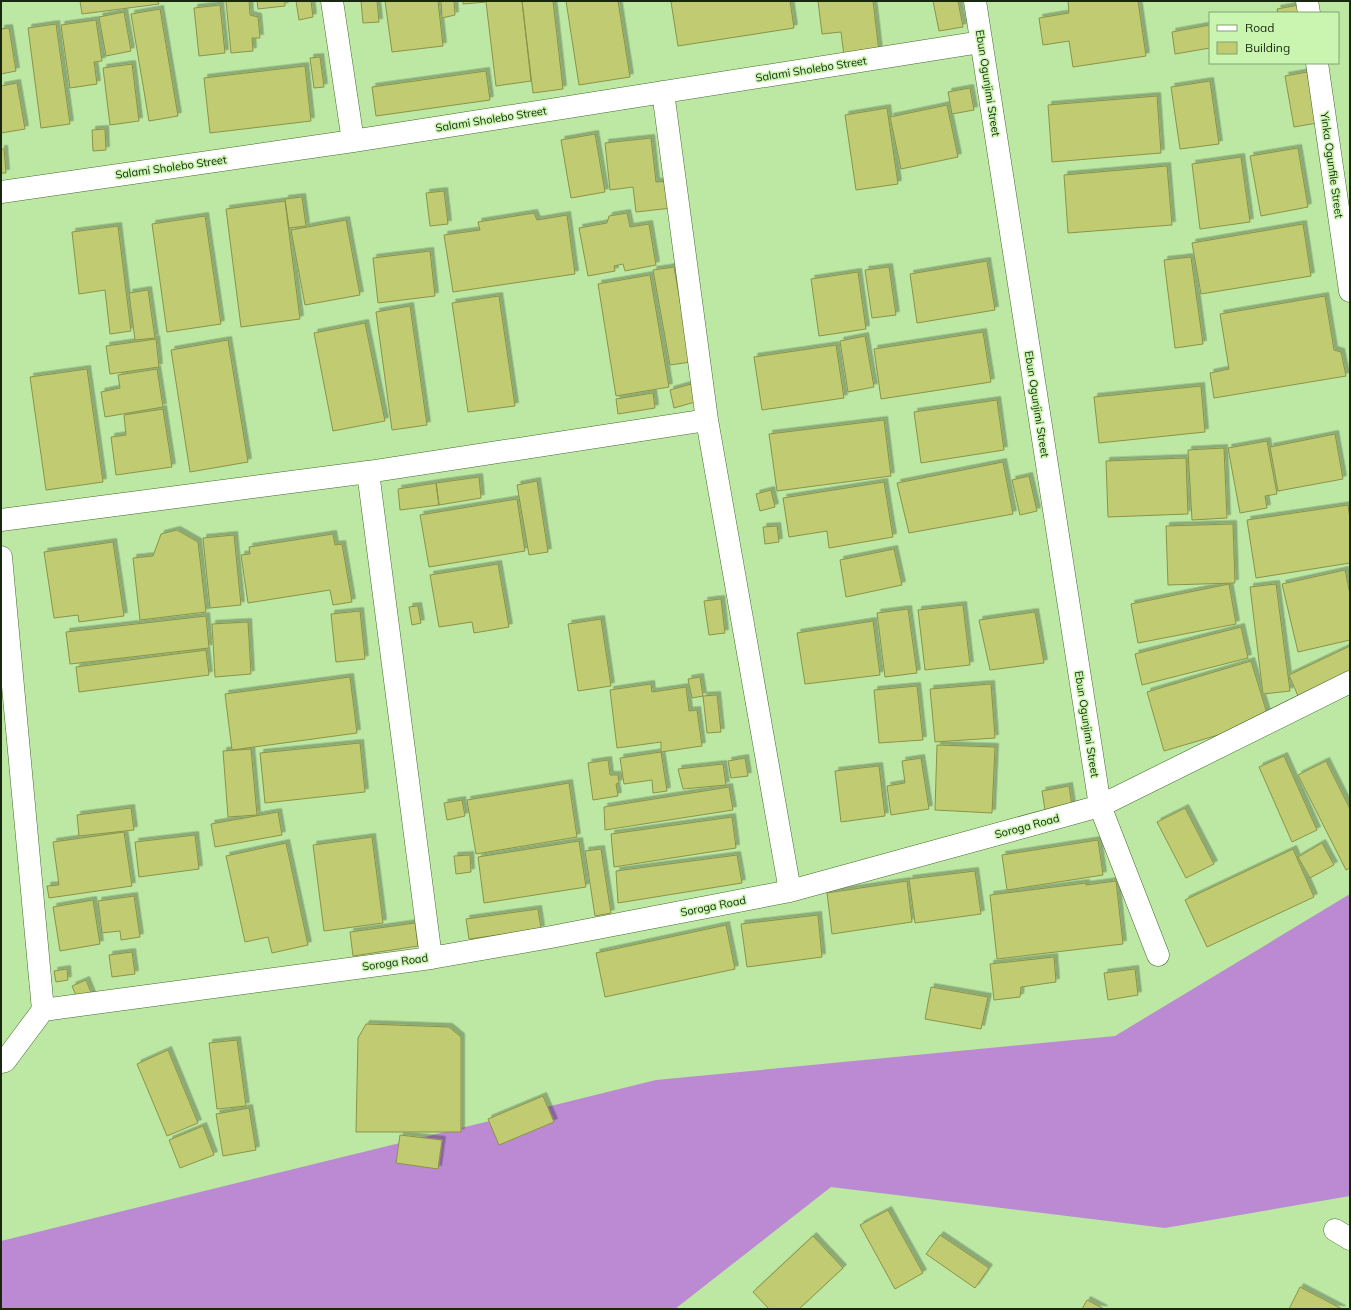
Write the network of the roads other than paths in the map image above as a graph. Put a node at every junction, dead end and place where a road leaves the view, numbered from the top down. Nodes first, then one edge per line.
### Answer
1 (332, 1) edge
2 (975, 1) edge
3 (1307, 1) edge
4 (1309, 12) edge
5 (981, 42) junction
6 (1316, 64) edge
7 (663, 92) junction
8 (353, 141) junction
9 (1, 192) edge
10 (1350, 291) edge
11 (707, 420) junction
12 (368, 472) junction
13 (1, 520) edge
14 (1, 557) edge
15 (1350, 682) edge
16 (1100, 806) junction
17 (790, 891) junction
18 (1158, 955) dead end
19 (432, 958) junction
20 (43, 1010) junction
21 (1, 1062) edge

1 - 8 street
2 - 5 street, Ebun Ogunjimi Street
3 - 4 street
5 - 7 street, Salami Sholebo Street
5 - 16 street, Ebun Ogunjimi Street
6 - 10 street, Yinka Ogunfile Street
7 - 8 street, Salami Sholebo Street
7 - 11 street
8 - 9 street, Salami Sholebo Street
11 - 12 street
11 - 17 street
12 - 13 street
12 - 19 street
14 - 20 street
15 - 16 street, Soroga Road
16 - 17 street, Soroga Road
16 - 18 street, Ebun Ogunjimi Street
17 - 19 street, Soroga Road
19 - 20 street, Soroga Road
20 - 21 street

